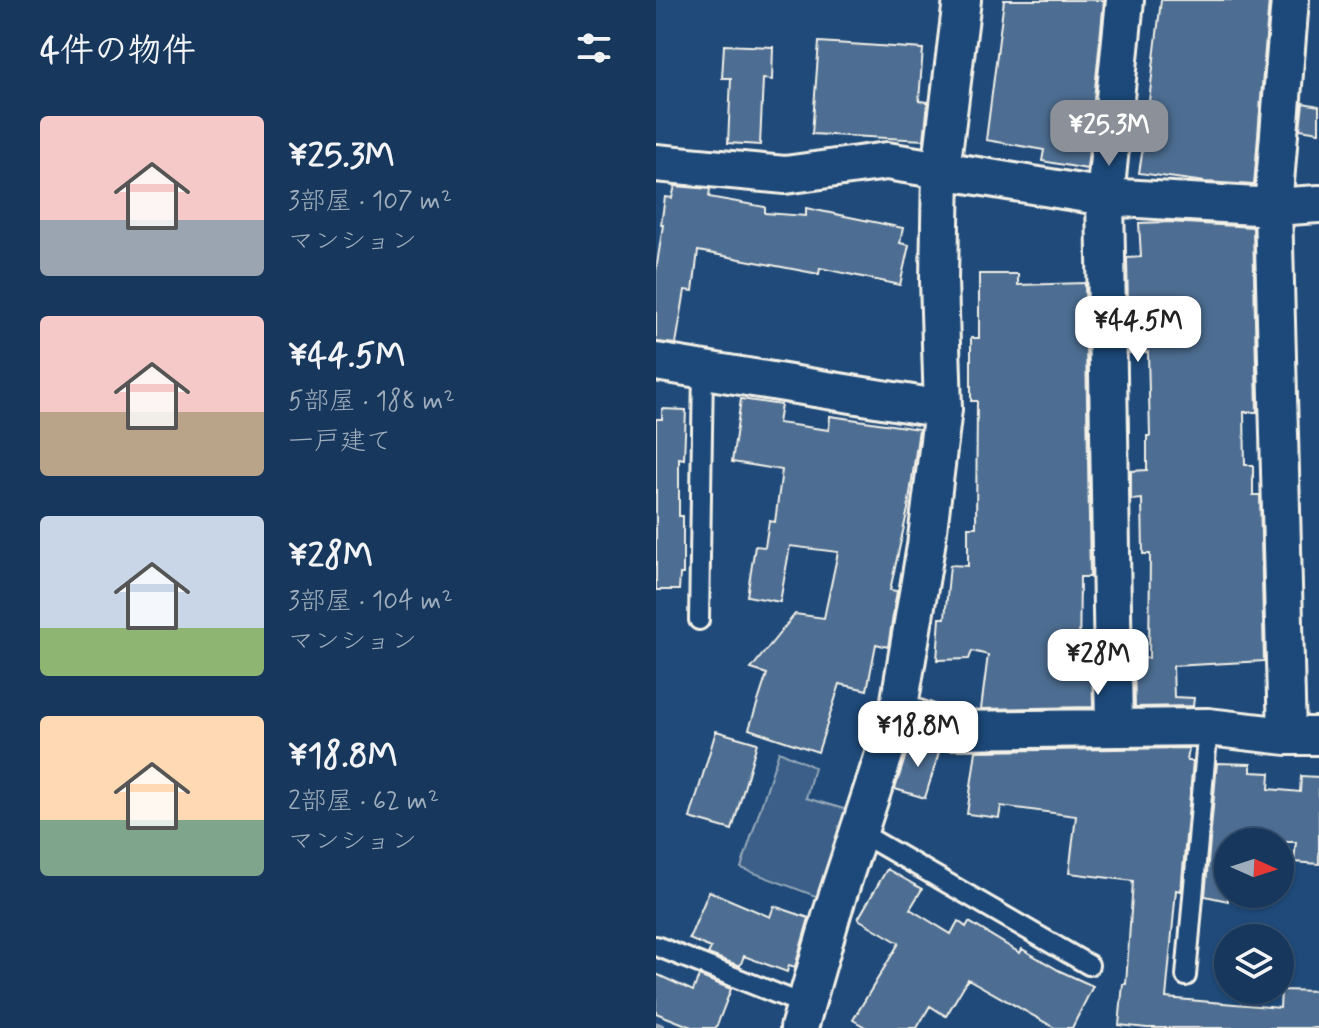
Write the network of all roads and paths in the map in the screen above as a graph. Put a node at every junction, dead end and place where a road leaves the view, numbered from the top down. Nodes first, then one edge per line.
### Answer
1 (962, 0) edge
2 (1125, 0) edge
3 (1290, 0) edge
4 (656, 163) edge
5 (941, 170) junction
6 (1105, 197) junction
7 (1319, 204) edge
8 (1273, 207) junction
9 (656, 362) edge
10 (703, 370) junction
11 (943, 409) junction
12 (699, 620) dead end
13 (898, 712) junction
14 (1114, 727) junction
15 (1208, 727) junction
16 (1303, 736) edge
17 (859, 832) junction
18 (656, 946) edge
19 (1089, 965) dead end
20 (1186, 976) dead end
21 (802, 1016) edge

1 - 5 street
2 - 6 street
3 - 8 street
4 - 5 street
5 - 6 street
5 - 11 street
6 - 8 street
6 - 14 street
7 - 8 street
8 - 16 street
9 - 10 street
10 - 11 street
10 - 12 lane
11 - 13 street
13 - 14 street
13 - 17 street
14 - 15 street
15 - 16 street
15 - 20 lane
17 - 19 lane
17 - 21 street
18 - 21 lane

